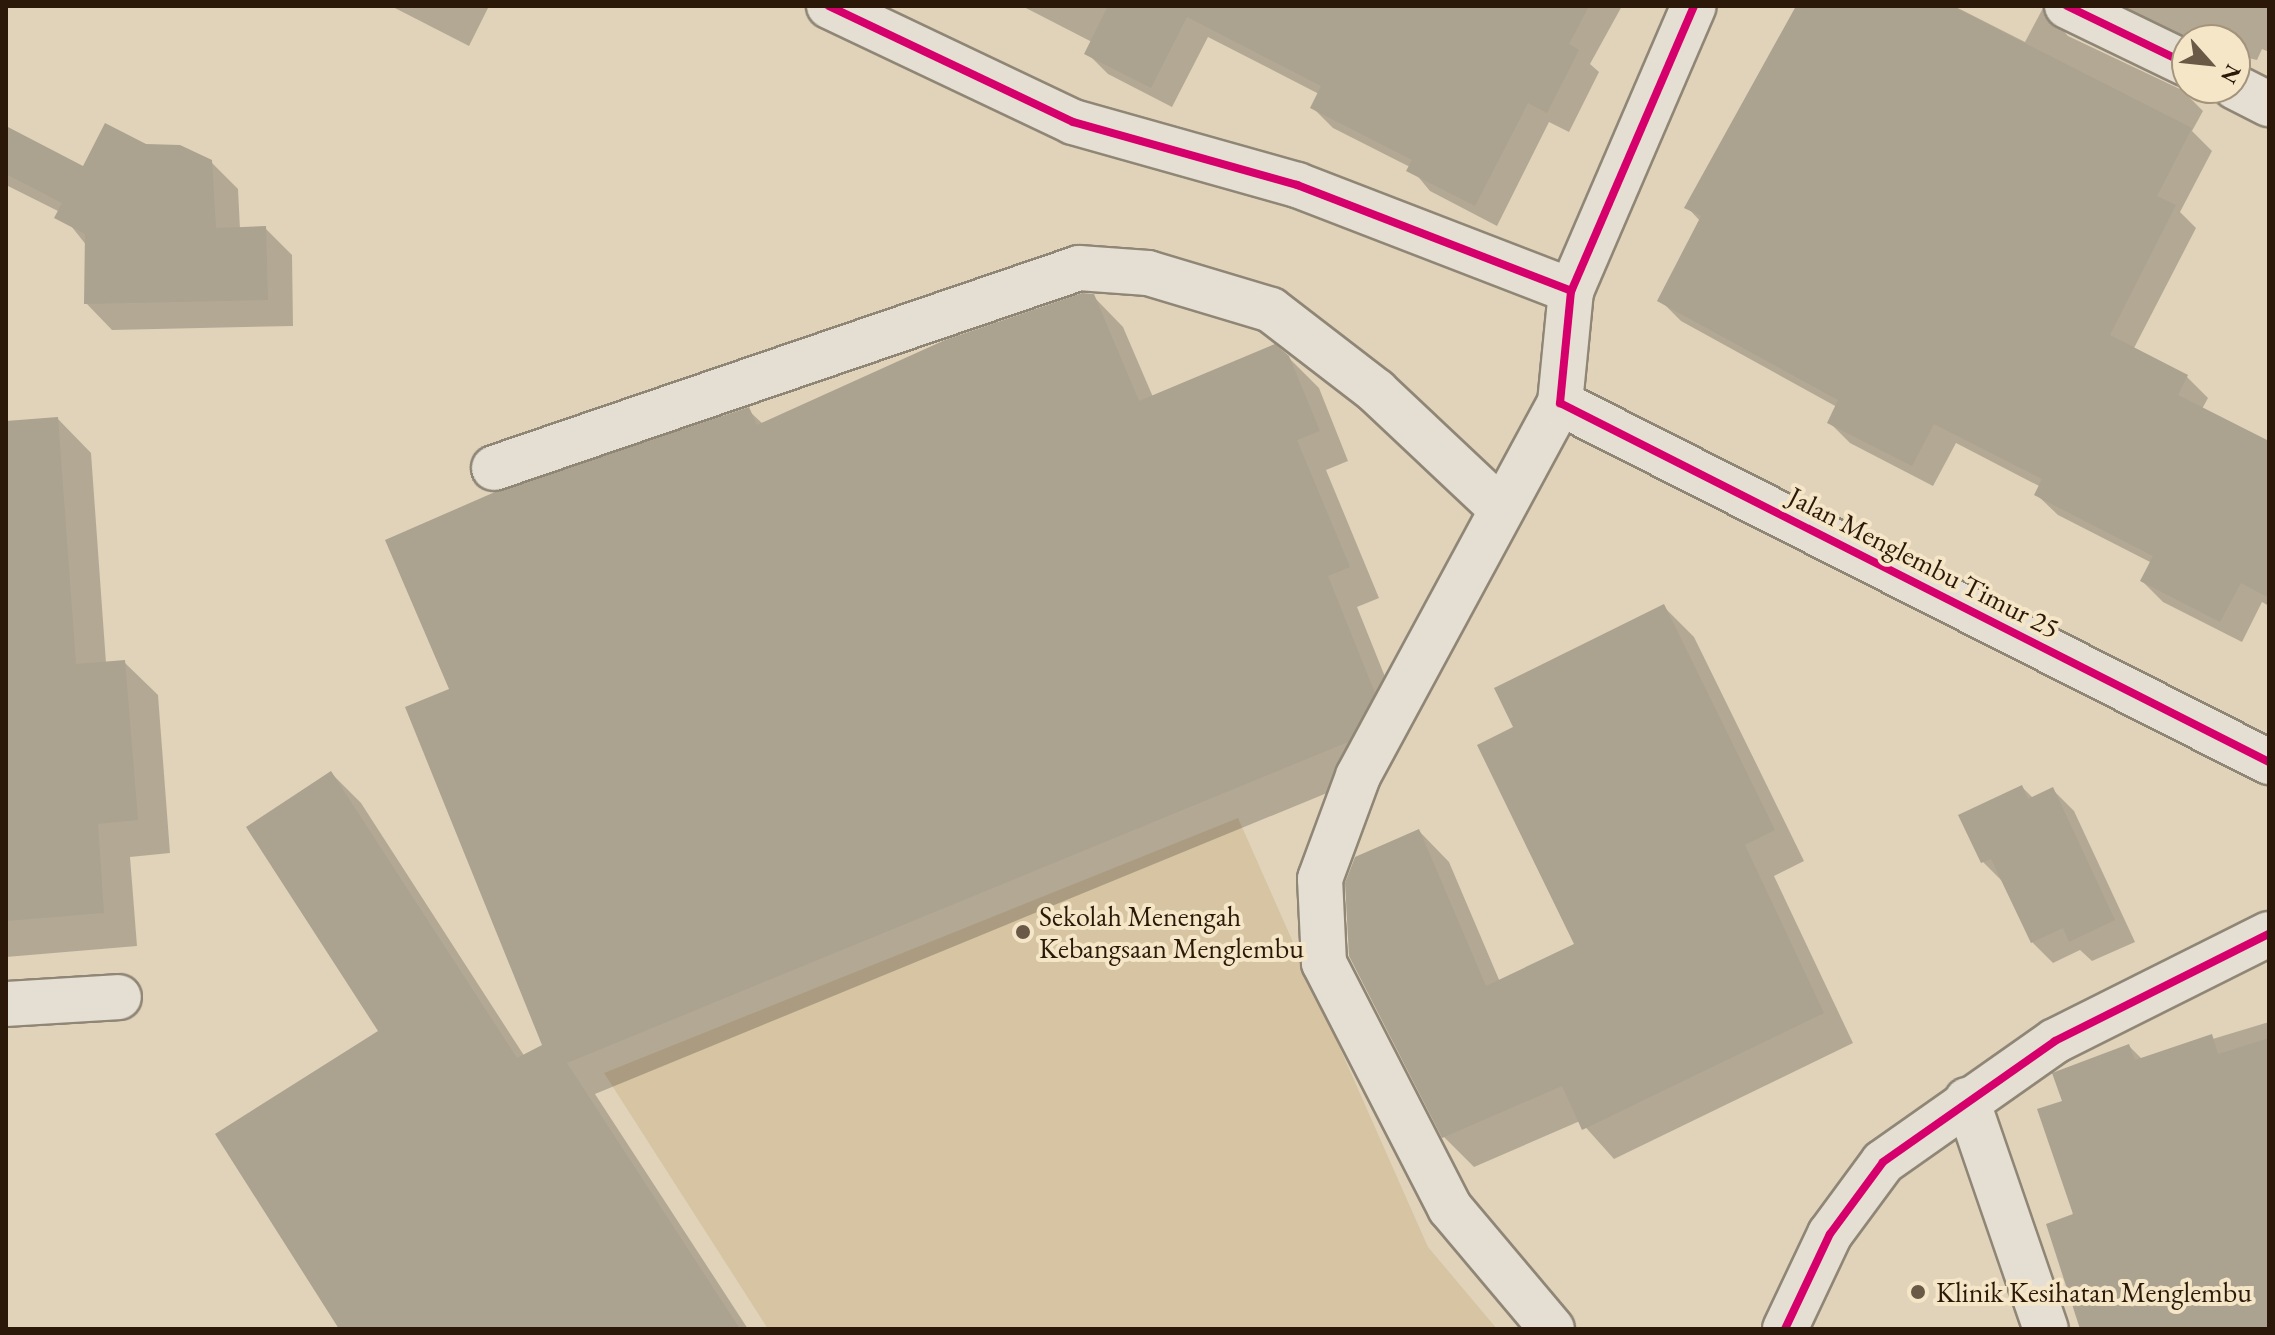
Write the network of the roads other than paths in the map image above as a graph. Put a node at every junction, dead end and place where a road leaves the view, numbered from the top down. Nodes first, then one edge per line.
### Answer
1 (829, 6) edge
2 (1694, 6) edge
3 (2067, 6) edge
4 (2171, 56) edge
5 (2251, 95) edge
6 (2269, 104) edge
7 (1571, 291) junction
8 (1560, 403) junction
9 (494, 468) dead end
10 (1499, 507) junction
11 (2269, 762) edge
12 (2269, 934) edge
13 (119, 997) dead end
14 (6, 1004) edge
15 (1967, 1100) junction
16 (1552, 1329) edge
17 (1785, 1329) edge
18 (2046, 1329) edge

1 - 7 street
2 - 7 street
3 - 4 street
5 - 6 street
7 - 8 street
8 - 10 street
8 - 11 street, Jalan Menglembu Timur 25
9 - 10 street
10 - 16 street
12 - 15 street
13 - 14 street
15 - 17 street
15 - 18 street

